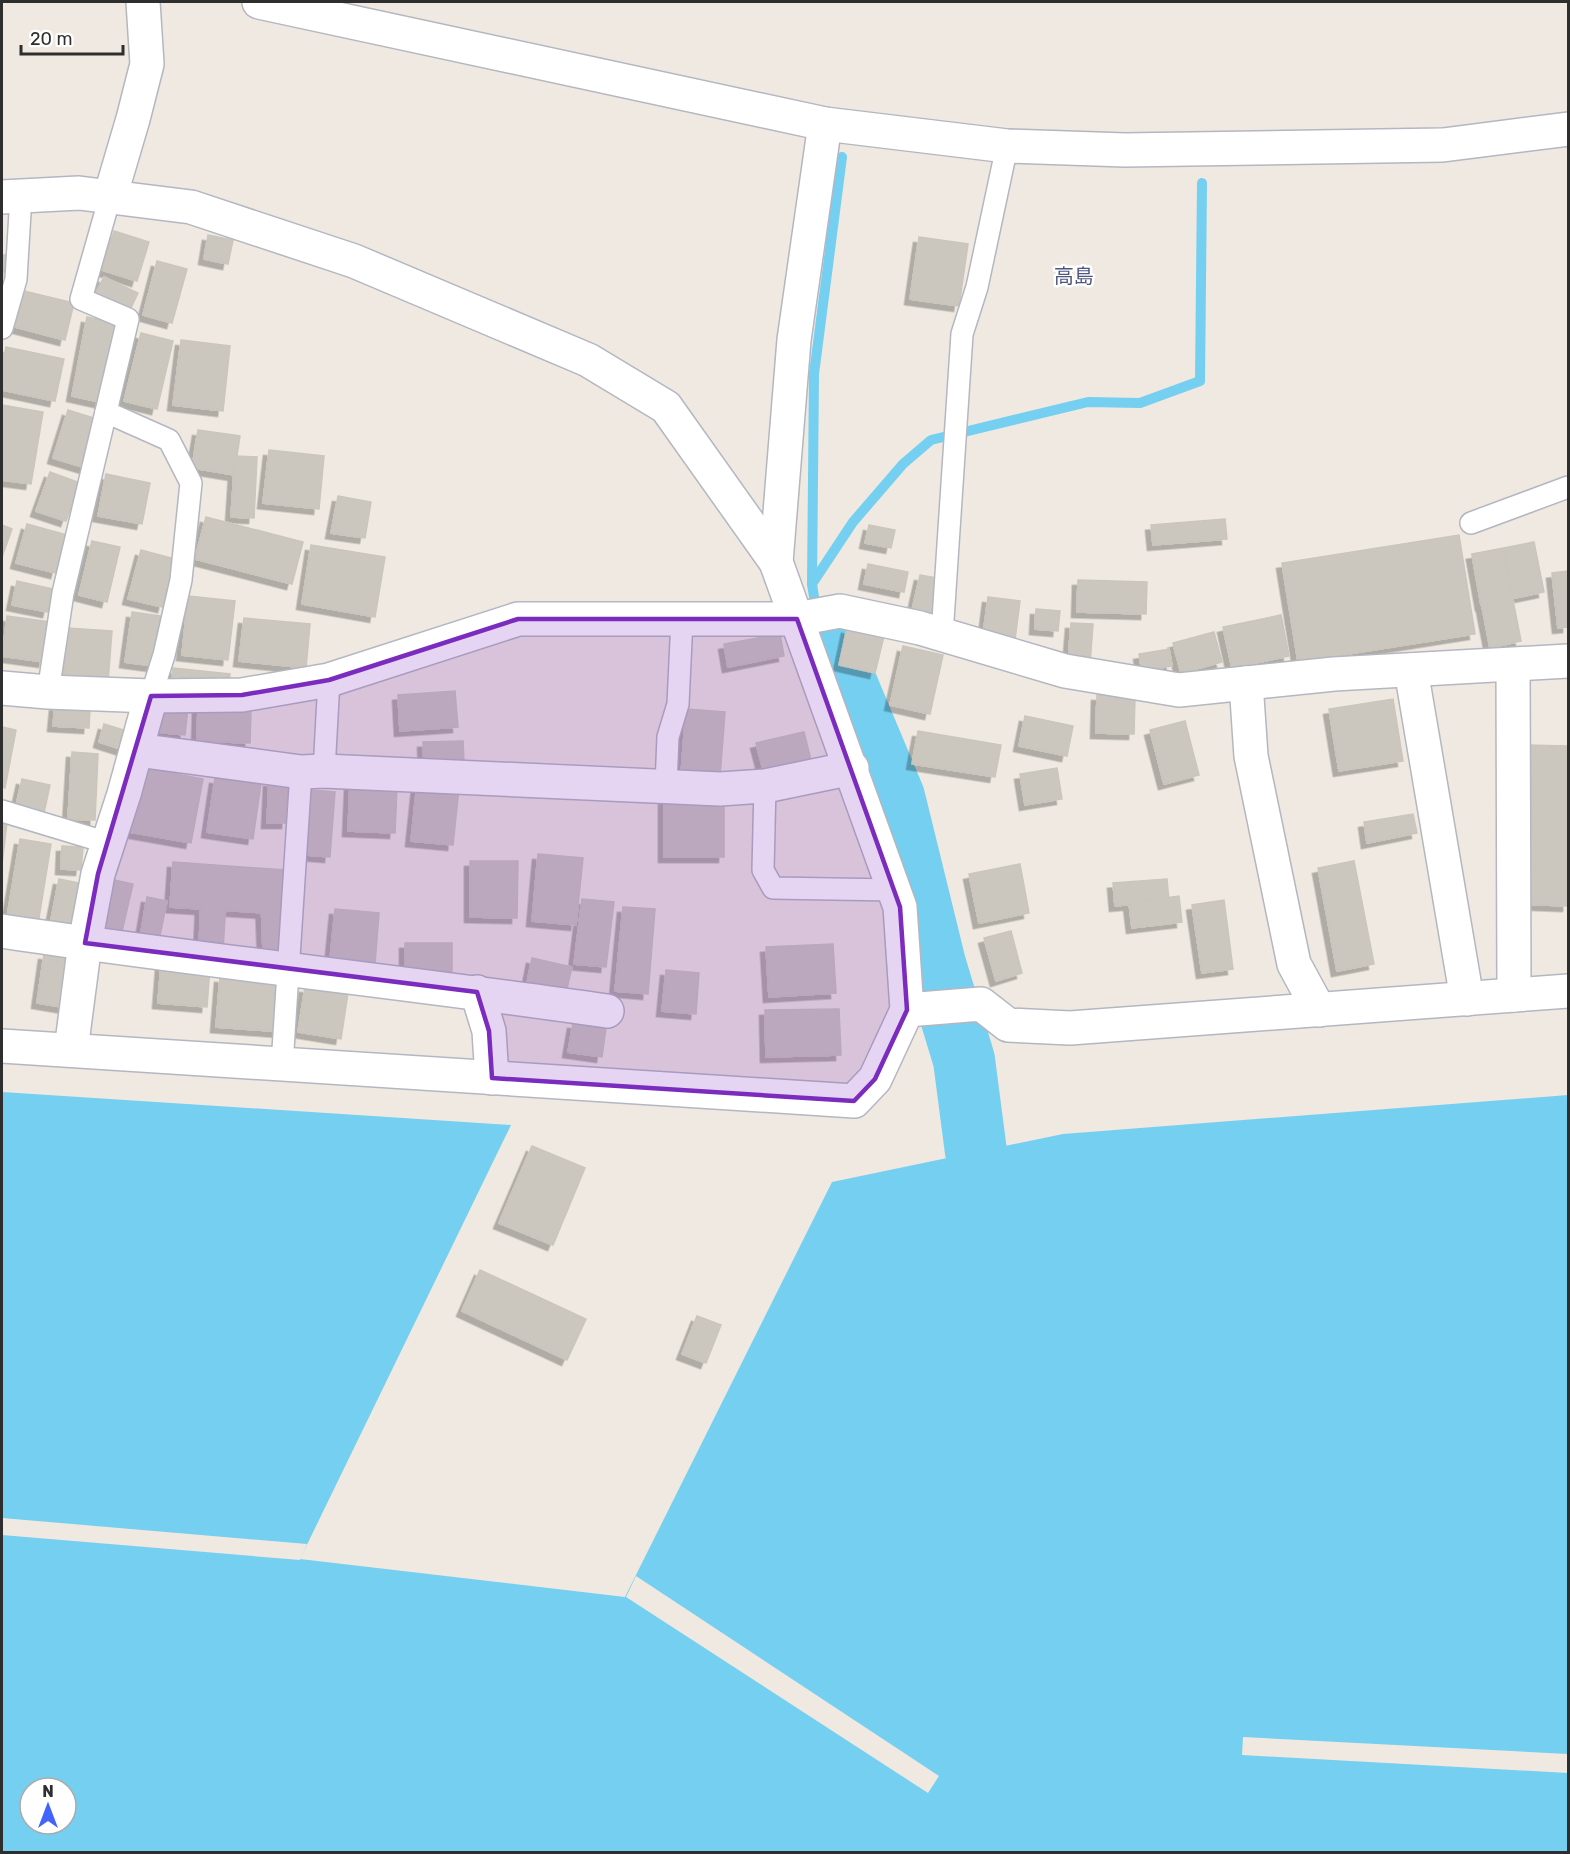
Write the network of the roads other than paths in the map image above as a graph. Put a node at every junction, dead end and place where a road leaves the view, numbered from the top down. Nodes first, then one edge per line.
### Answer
1 (143, 2) edge
2 (259, 2) edge
3 (825, 124) junction
4 (1569, 129) edge
5 (1006, 146) junction
6 (11, 197) edge
7 (110, 197) junction
8 (2, 328) edge
9 (106, 412) junction
10 (1569, 487) edge
11 (1471, 523) dead end
12 (776, 562) junction
13 (682, 619) junction
14 (797, 619) junction
15 (942, 635) junction
16 (1569, 662) edge
17 (1513, 665) junction
18 (1411, 670) junction
19 (329, 680) junction
20 (1246, 683) junction
21 (2, 688) edge
22 (48, 692) junction
23 (152, 696) junction
24 (137, 750) junction
25 (852, 768) junction
26 (313, 771) junction
27 (666, 786) junction
28 (765, 786) junction
29 (2, 811) edge
30 (108, 843) junction
31 (894, 890) junction
32 (2, 931) edge
33 (85, 943) junction
34 (289, 969) junction
35 (477, 992) junction
36 (1569, 992) edge
37 (1514, 996) junction
38 (1467, 999) junction
39 (907, 1010) junction
40 (1319, 1010) junction
41 (607, 1011) dead end
42 (2, 1046) edge
43 (71, 1050) junction
44 (282, 1065) junction
45 (492, 1078) junction

1 - 7 street
2 - 3 street
3 - 5 street
3 - 12 street
4 - 5 street
5 - 15 lane
6 - 7 street
6 - 8 lane
7 - 9 lane
7 - 12 street
9 - 22 lane
9 - 23 lane
10 - 11 lane
12 - 14 street
13 - 14 street
13 - 19 street
13 - 27 lane
14 - 15 street
14 - 25 street
15 - 20 street
16 - 17 street
17 - 18 street
17 - 37 street
18 - 20 street
18 - 38 street
19 - 23 street
19 - 26 lane
20 - 40 street
21 - 22 street
22 - 23 street
23 - 24 street
24 - 26 street
24 - 30 street
25 - 28 street
25 - 31 street
26 - 27 street
26 - 34 lane
27 - 28 street
28 - 31 lane
29 - 30 lane
30 - 33 street
31 - 39 street
32 - 33 street
33 - 34 street
33 - 43 street
34 - 35 street
34 - 44 lane
35 - 41 street
35 - 45 street
36 - 37 street
37 - 38 street
38 - 40 street
39 - 40 street
39 - 45 street
42 - 43 street
43 - 44 street
44 - 45 street

